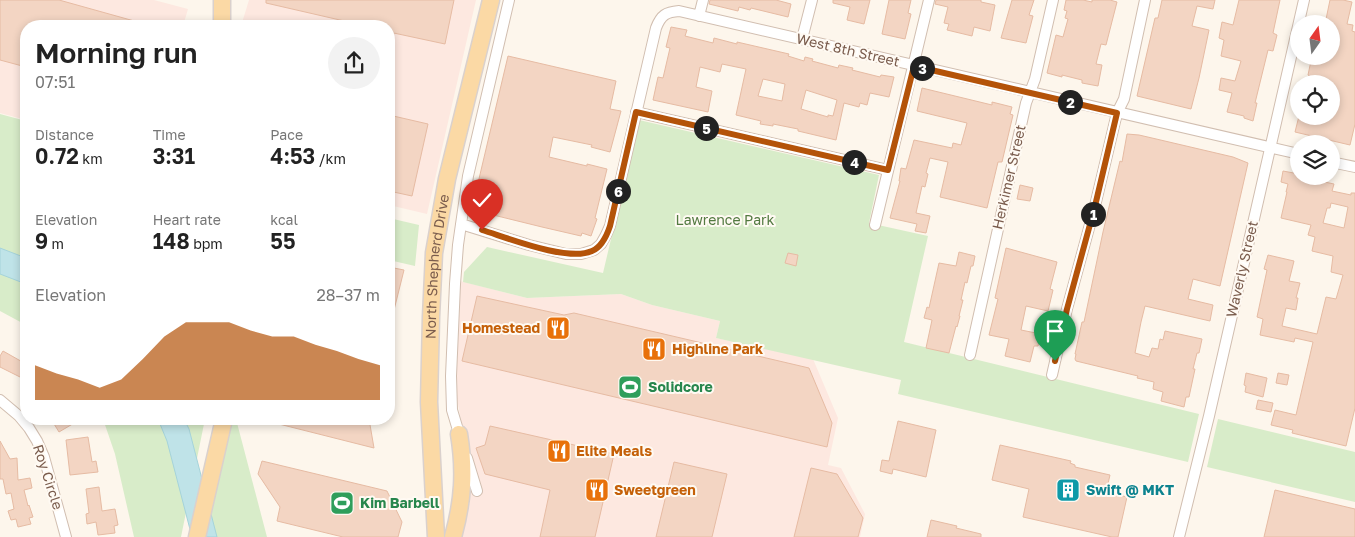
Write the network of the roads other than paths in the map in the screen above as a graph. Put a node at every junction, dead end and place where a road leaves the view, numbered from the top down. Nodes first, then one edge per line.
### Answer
1 (222, 0) edge
2 (491, 0) edge
3 (509, 0) edge
4 (703, 0) edge
5 (812, 0) edge
6 (929, 0) edge
7 (1053, 0) edge
8 (1145, 0) edge
9 (1304, 0) edge
10 (700, 16) junction
11 (222, 20) edge
12 (802, 39) junction
13 (914, 66) junction
14 (1030, 93) junction
15 (636, 112) junction
16 (1117, 113) junction
17 (1269, 148) junction
18 (1290, 152) edge
19 (1340, 164) edge
20 (1355, 167) edge
21 (888, 170) junction
22 (462, 224) junction
23 (875, 225) dead end
24 (970, 355) dead end
25 (1052, 375) dead end
26 (0, 400) edge
27 (20, 418) edge
28 (26, 425) edge
29 (223, 425) edge
30 (459, 434) junction
31 (477, 491) dead end
32 (66, 537) edge
33 (197, 537) edge
34 (436, 537) edge
35 (453, 537) edge
36 (1179, 537) edge

1 - 11 main road
2 - 34 main road, North Shepherd Drive
3 - 22 street, North Shepherd Drive
4 - 10 street
5 - 12 street
6 - 13 street
7 - 14 street, Herkimer Street
8 - 16 street
9 - 17 street, Waverly Street
10 - 12 street, West 8th Street
10 - 15 street, West 8th Street
12 - 13 street, West 8th Street
13 - 14 street, West 8th Street
13 - 21 street
14 - 16 street, West 8th Street
14 - 24 street, Herkimer Street
15 - 21 street
15 - 22 street
16 - 17 street, West 8th Street
16 - 25 street
17 - 18 street, West 8th Street
17 - 36 street, Waverly Street
19 - 20 street
21 - 23 street
22 - 30 street, North Shepherd Drive
26 - 27 street, Roy Circle
28 - 32 street, Roy Circle
29 - 33 main road
30 - 31 street, North Shepherd Drive
30 - 35 main road

